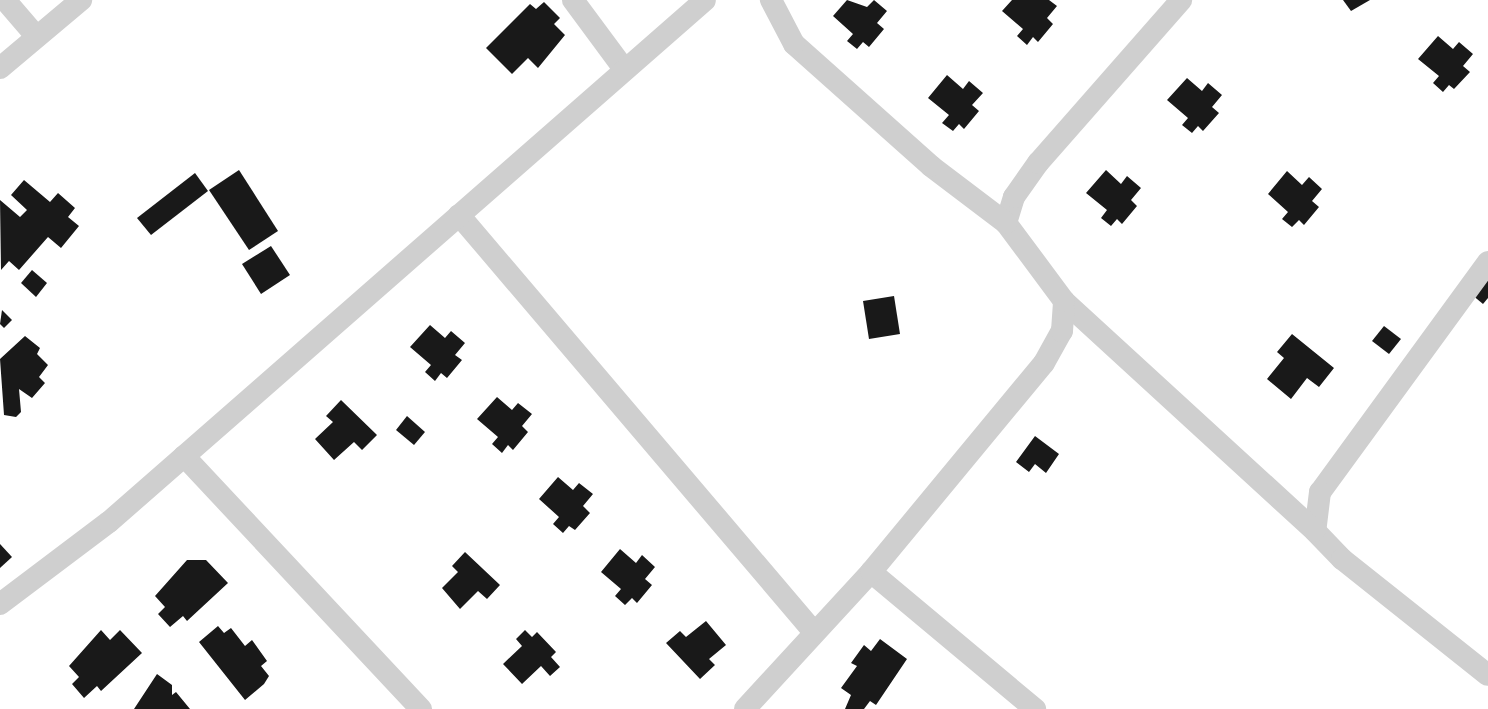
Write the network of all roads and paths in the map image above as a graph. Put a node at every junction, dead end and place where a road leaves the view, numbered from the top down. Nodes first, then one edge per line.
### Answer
1 (5, 0) edge
2 (81, 0) edge
3 (573, 0) edge
4 (705, 0) edge
5 (771, 0) edge
6 (1181, 0) edge
7 (36, 36) junction
8 (0, 68) edge
9 (624, 69) junction
10 (459, 215) junction
11 (1006, 223) junction
12 (1488, 262) edge
13 (1064, 301) junction
14 (184, 456) junction
15 (1315, 531) junction
16 (871, 572) junction
17 (0, 604) edge
18 (813, 631) junction
19 (1488, 675) edge
20 (421, 709) edge
21 (745, 709) edge
22 (1035, 709) edge

1 - 7 street
2 - 7 street
3 - 9 street
4 - 9 street
5 - 11 street
6 - 11 street
7 - 8 street
9 - 10 street
10 - 14 street
10 - 18 street
11 - 13 street
12 - 15 street
13 - 15 street
13 - 16 street
14 - 17 street
14 - 20 street
15 - 19 street
16 - 18 street
16 - 22 street
18 - 21 street

